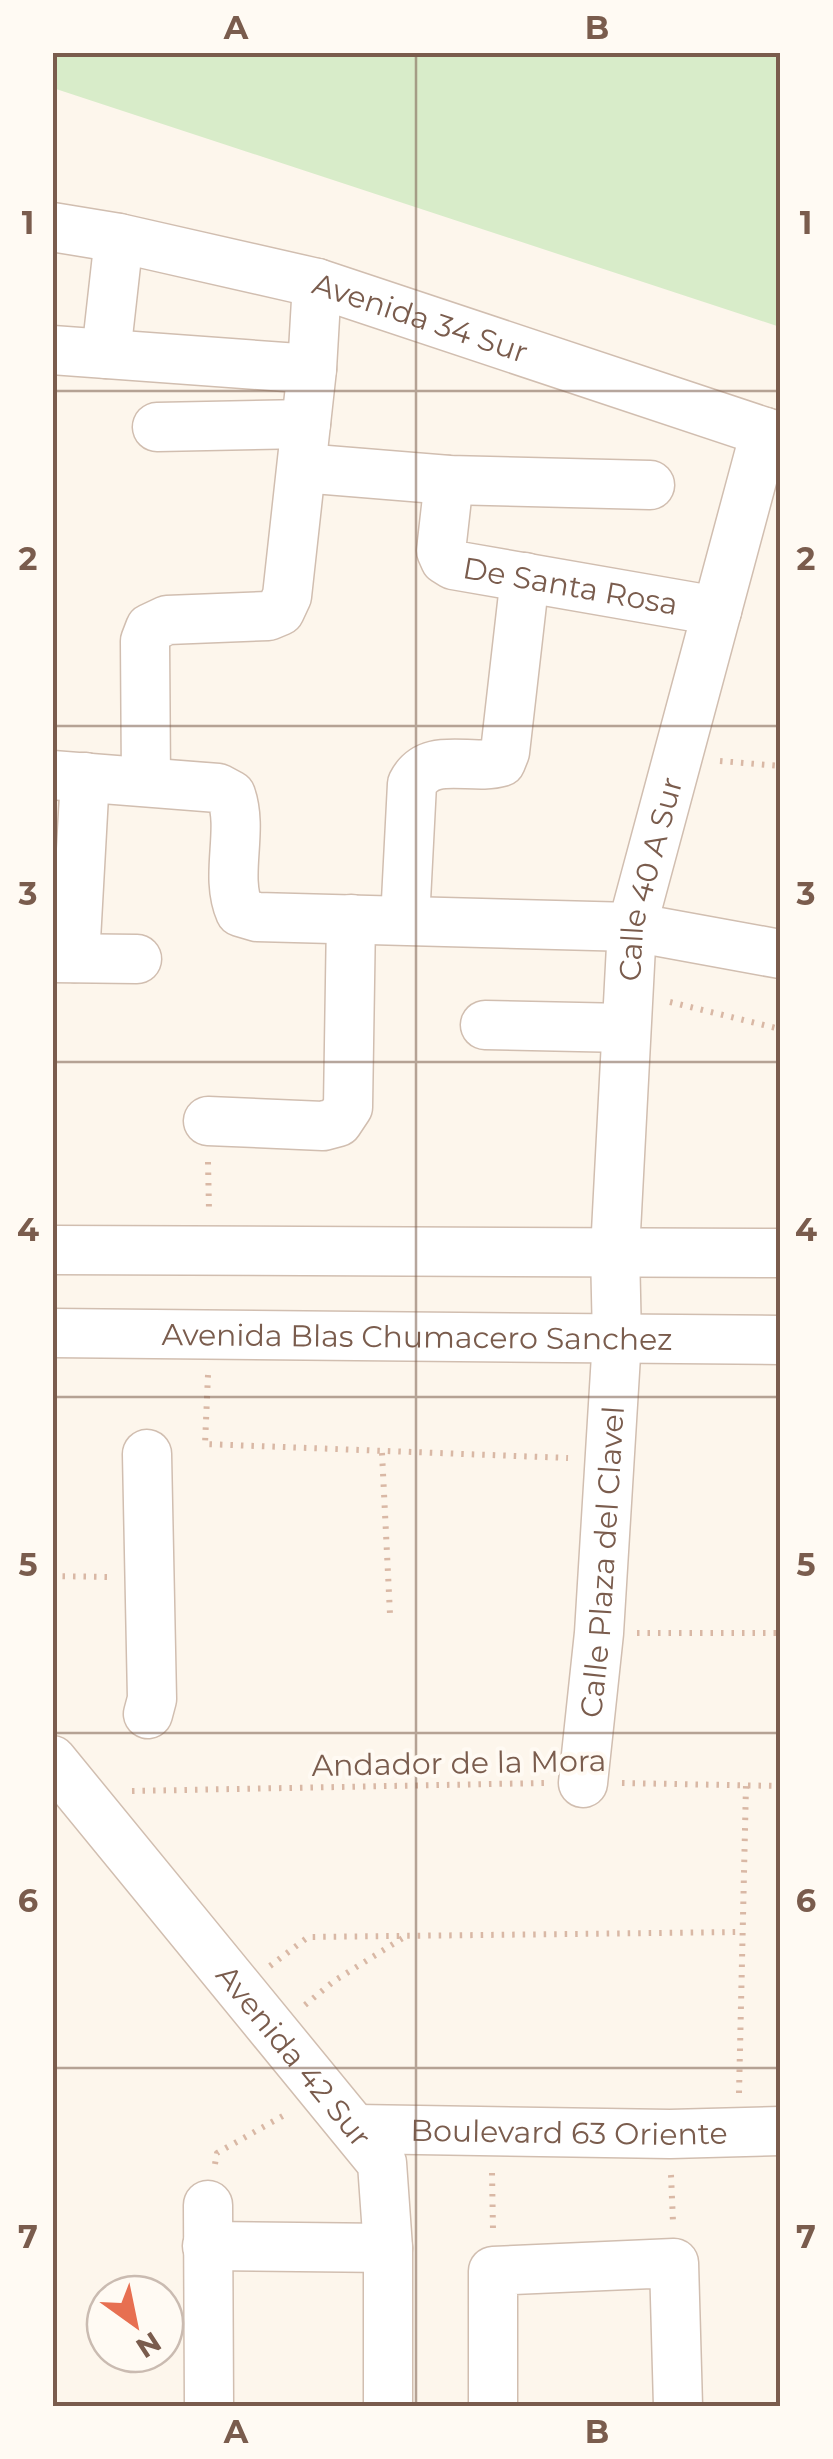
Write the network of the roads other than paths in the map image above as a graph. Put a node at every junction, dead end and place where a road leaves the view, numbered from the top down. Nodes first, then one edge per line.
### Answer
1 (52, 227) edge
2 (119, 238) junction
3 (317, 283) junction
4 (52, 350) edge
5 (106, 354) junction
6 (312, 369) junction
7 (157, 427) dead end
8 (773, 435) edge
9 (304, 446) junction
10 (449, 480) junction
11 (650, 486) dead end
12 (525, 578) junction
13 (717, 611) junction
14 (69, 776) edge
15 (146, 782) junction
16 (351, 918) junction
17 (404, 920) junction
18 (632, 926) junction
19 (780, 954) edge
20 (64, 958) edge
21 (137, 959) dead end
22 (627, 1010) junction
23 (485, 1026) dead end
24 (208, 1121) road end
25 (52, 1250) edge
26 (615, 1251) junction
27 (780, 1252) edge
28 (52, 1333) edge
29 (617, 1339) junction
30 (780, 1340) edge
31 (147, 1454) dead end
32 (148, 1714) dead end
33 (52, 1760) edge
34 (583, 1782) road end
35 (357, 2129) junction
36 (759, 2131) edge
37 (388, 2248) junction
38 (209, 2406) edge
39 (388, 2406) edge
40 (493, 2406) edge
41 (678, 2406) edge

1 - 2 street, Avenida 34 Sur
2 - 3 street, Avenida 34 Sur
2 - 5 street
3 - 6 street
3 - 8 street, Avenida 34 Sur
4 - 5 street
5 - 6 street
6 - 9 street
7 - 9 street
8 - 13 street, Calle 40 A Sur
9 - 10 street
9 - 15 street
10 - 11 street
10 - 12 street, De Santa Rosa
12 - 13 street, De Santa Rosa
12 - 17 street
13 - 18 street, Calle 40 A Sur
14 - 15 street
14 - 20 street
15 - 16 street
16 - 17 street
16 - 24 street
17 - 18 street
18 - 19 street
18 - 22 street, Calle 40 A Sur
20 - 21 street
22 - 23 street
22 - 26 street, Calle 40 A Sur
25 - 26 street
26 - 27 street
26 - 29 street, Calle 40 A Sur
28 - 29 street, Avenida Blas Chumacero Sanchez
29 - 30 street, Avenida Blas Chumacero Sanchez
29 - 34 street, Calle Plaza del Clavel
31 - 32 street
33 - 35 street, Avenida 42 Sur
35 - 36 street, Boulevard 63 Oriente
35 - 37 street, Avenida 42 Sur
37 - 38 street
37 - 39 street, Avenida 42 Sur
40 - 41 street

